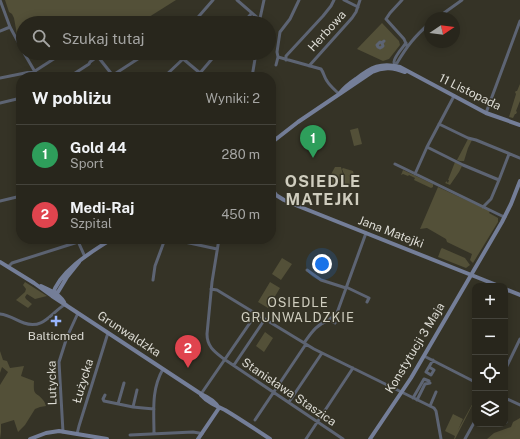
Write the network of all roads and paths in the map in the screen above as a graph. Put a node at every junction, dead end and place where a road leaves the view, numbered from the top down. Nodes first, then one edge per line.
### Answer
1 (0, 0) edge
2 (213, 0) edge
3 (237, 0) edge
4 (264, 0) edge
5 (299, 0) edge
6 (334, 0) edge
7 (344, 0) edge
8 (360, 0) edge
9 (402, 0) edge
10 (462, 0) edge
11 (358, 8) junction
12 (445, 12) edge
13 (251, 14) edge
14 (199, 16) edge
15 (260, 16) edge
16 (520, 21) edge
17 (10, 27) junction
18 (424, 28) edge
19 (0, 31) edge
20 (16, 38) edge
21 (406, 45) junction
22 (278, 57) junction
23 (29, 60) edge
24 (52, 60) edge
25 (93, 60) edge
26 (101, 60) edge
27 (137, 60) edge
28 (182, 60) edge
29 (184, 60) edge
30 (211, 60) edge
31 (255, 60) edge
32 (286, 60) junction
33 (394, 60) junction
34 (399, 60) junction
35 (388, 64) junction
36 (276, 66) dead end
37 (309, 66) junction
38 (395, 67) junction
39 (401, 67) junction
40 (35, 71) junction
41 (30, 72) edge
42 (77, 72) edge
43 (109, 72) edge
44 (119, 72) edge
45 (169, 72) edge
46 (199, 72) edge
47 (201, 72) edge
48 (253, 72) edge
49 (413, 74) junction
50 (16, 75) edge
51 (0, 78) edge
52 (339, 94) junction
53 (454, 96) junction
54 (16, 99) edge
55 (0, 103) edge
56 (486, 113) junction
57 (439, 124) junction
58 (520, 125) edge
59 (285, 132) junction
60 (276, 136) edge
61 (276, 139) edge
62 (427, 147) junction
63 (509, 154) junction
64 (520, 158) edge
65 (395, 164) dead end
66 (415, 174) junction
67 (498, 180) junction
68 (520, 181) edge
69 (519, 189) edge
70 (277, 195) edge
71 (16, 197) edge
72 (0, 201) edge
73 (483, 207) junction
74 (505, 217) junction
75 (366, 233) junction
76 (69, 244) edge
77 (79, 244) edge
78 (104, 244) edge
79 (163, 244) edge
80 (194, 244) edge
81 (218, 244) edge
82 (217, 249) junction
83 (85, 257) junction
84 (0, 262) edge
85 (8, 267) junction
86 (307, 270) dead end
87 (471, 274) junction
88 (153, 280) dead end
89 (492, 283) edge
90 (346, 288) junction
91 (211, 289) junction
92 (508, 289) edge
93 (55, 293) junction
94 (520, 295) edge
95 (367, 302) dead end
96 (66, 304) junction
97 (78, 313) junction
98 (0, 314) edge
99 (256, 314) junction
100 (265, 319) junction
101 (327, 320) junction
102 (334, 323) dead end
103 (108, 333) junction
104 (520, 339) edge
105 (305, 343) junction
106 (322, 353) junction
107 (220, 356) junction
108 (424, 356) junction
109 (224, 359) junction
110 (433, 360) junction
111 (508, 364) edge
112 (234, 365) junction
113 (220, 366) junction
114 (429, 367) dead end
115 (353, 368) junction
116 (163, 369) junction
117 (472, 380) edge
118 (124, 382) dead end
119 (137, 390) dead end
120 (274, 392) junction
121 (402, 392) junction
122 (436, 392) dead end
123 (201, 394) junction
124 (105, 395) dead end
125 (413, 398) junction
126 (508, 399) edge
127 (417, 400) junction
128 (289, 402) junction
129 (118, 404) junction
130 (520, 405) edge
131 (430, 406) junction
132 (133, 407) junction
133 (154, 408) junction
134 (219, 408) junction
135 (255, 420) dead end
136 (317, 421) junction
137 (472, 426) edge
138 (63, 432) junction
139 (77, 434) junction
140 (154, 434) junction
141 (202, 434) junction
142 (130, 435) dead end
143 (30, 439) edge
144 (107, 439) edge
145 (198, 439) edge
146 (270, 439) edge
147 (306, 439) edge
148 (343, 439) edge
149 (371, 439) edge
150 (441, 439) edge
151 (465, 439) edge

1 - 17 street
2 - 14 street
3 - 13 street
4 - 15 street
5 - 22 street
6 - 32 street
7 - 11 street
8 - 11 street
9 - 21 street
10 - 12 street
11 - 37 street, Herbowa
16 - 56 street
17 - 19 street
17 - 20 street
18 - 21 street
21 - 33 street
21 - 34 street
22 - 32 street
22 - 36 street
23 - 40 street
24 - 40 street
25 - 42 street
26 - 43 street
27 - 44 street
28 - 45 street
29 - 46 street
30 - 47 street
31 - 48 street
32 - 37 street
33 - 35 street
33 - 38 street
34 - 38 street
34 - 39 street
35 - 38 street, 11 Listopada
35 - 52 street, 11 Listopada
37 - 52 street
38 - 39 street, 11 Listopada
38 - 49 street, 11 Listopada
38 - 52 street, 11 Listopada
39 - 49 street, 11 Listopada
40 - 41 street
49 - 53 street, 11 Listopada
50 - 51 street
52 - 59 street, 11 Listopada
53 - 56 street, 11 Listopada
53 - 57 street
54 - 55 street
56 - 58 street, 11 Listopada
57 - 62 street
57 - 63 street
59 - 60 street, 11 Listopada
59 - 61 street, 11 Listopada
62 - 66 street
62 - 67 street
63 - 64 street
63 - 67 street
65 - 66 street
66 - 73 street
67 - 73 street
68 - 69 street, Konstytucji 3 Maja
69 - 74 street, Konstytucji 3 Maja
70 - 75 street, Jana Matejki
71 - 72 street
73 - 74 street
74 - 87 street, Konstytucji 3 Maja
75 - 87 street, Jana Matejki
75 - 90 street
76 - 85 street
77 - 83 street
78 - 83 street
79 - 88 street
80 - 82 street
81 - 82 street, Stanisława Staszica
82 - 91 street, Stanisława Staszica
83 - 93 street
84 - 85 street, Grunwaldzka
85 - 93 street, Grunwaldzka
86 - 90 street
87 - 89 street, Jana Matejki
87 - 108 street, Konstytucji 3 Maja
90 - 95 street
90 - 101 street
91 - 99 street
91 - 107 street, Stanisława Staszica
92 - 94 street
93 - 96 street, Grunwaldzka
93 - 96 street, Grunwaldzka
96 - 97 street, Grunwaldzka
96 - 98 street
97 - 103 street, Grunwaldzka
97 - 138 street, Lutycka
99 - 100 street
99 - 109 street
100 - 105 street
100 - 112 street
101 - 102 street
101 - 105 street
103 - 116 street, Grunwaldzka
103 - 139 street, Łużycka
104 - 111 street
105 - 106 street
105 - 120 street
106 - 115 street
106 - 128 street
107 - 109 street, Stanisława Staszica
107 - 113 street
108 - 110 street
108 - 121 street, Konstytucji 3 Maja
109 - 112 street, Stanisława Staszica
109 - 113 street
110 - 114 street
110 - 117 street
112 - 120 street, Stanisława Staszica
113 - 123 street
115 - 121 street
115 - 136 street
116 - 123 street, Grunwaldzka
116 - 133 street
118 - 129 street
119 - 132 street
120 - 128 street, Stanisława Staszica
120 - 135 street
121 - 125 street
121 - 149 street, Konstytucji 3 Maja
122 - 131 street
123 - 134 street, Grunwaldzka
124 - 129 street
125 - 127 street
125 - 127 street
126 - 130 street
127 - 131 street
128 - 136 street, Stanisława Staszica
129 - 132 street
131 - 150 street
132 - 133 street
133 - 140 street
134 - 141 street
134 - 146 street, Grunwaldzka
136 - 147 street
136 - 148 street, Stanisława Staszica
137 - 151 street
138 - 139 street
138 - 143 street
139 - 144 street
140 - 141 street
140 - 142 street
141 - 145 street

